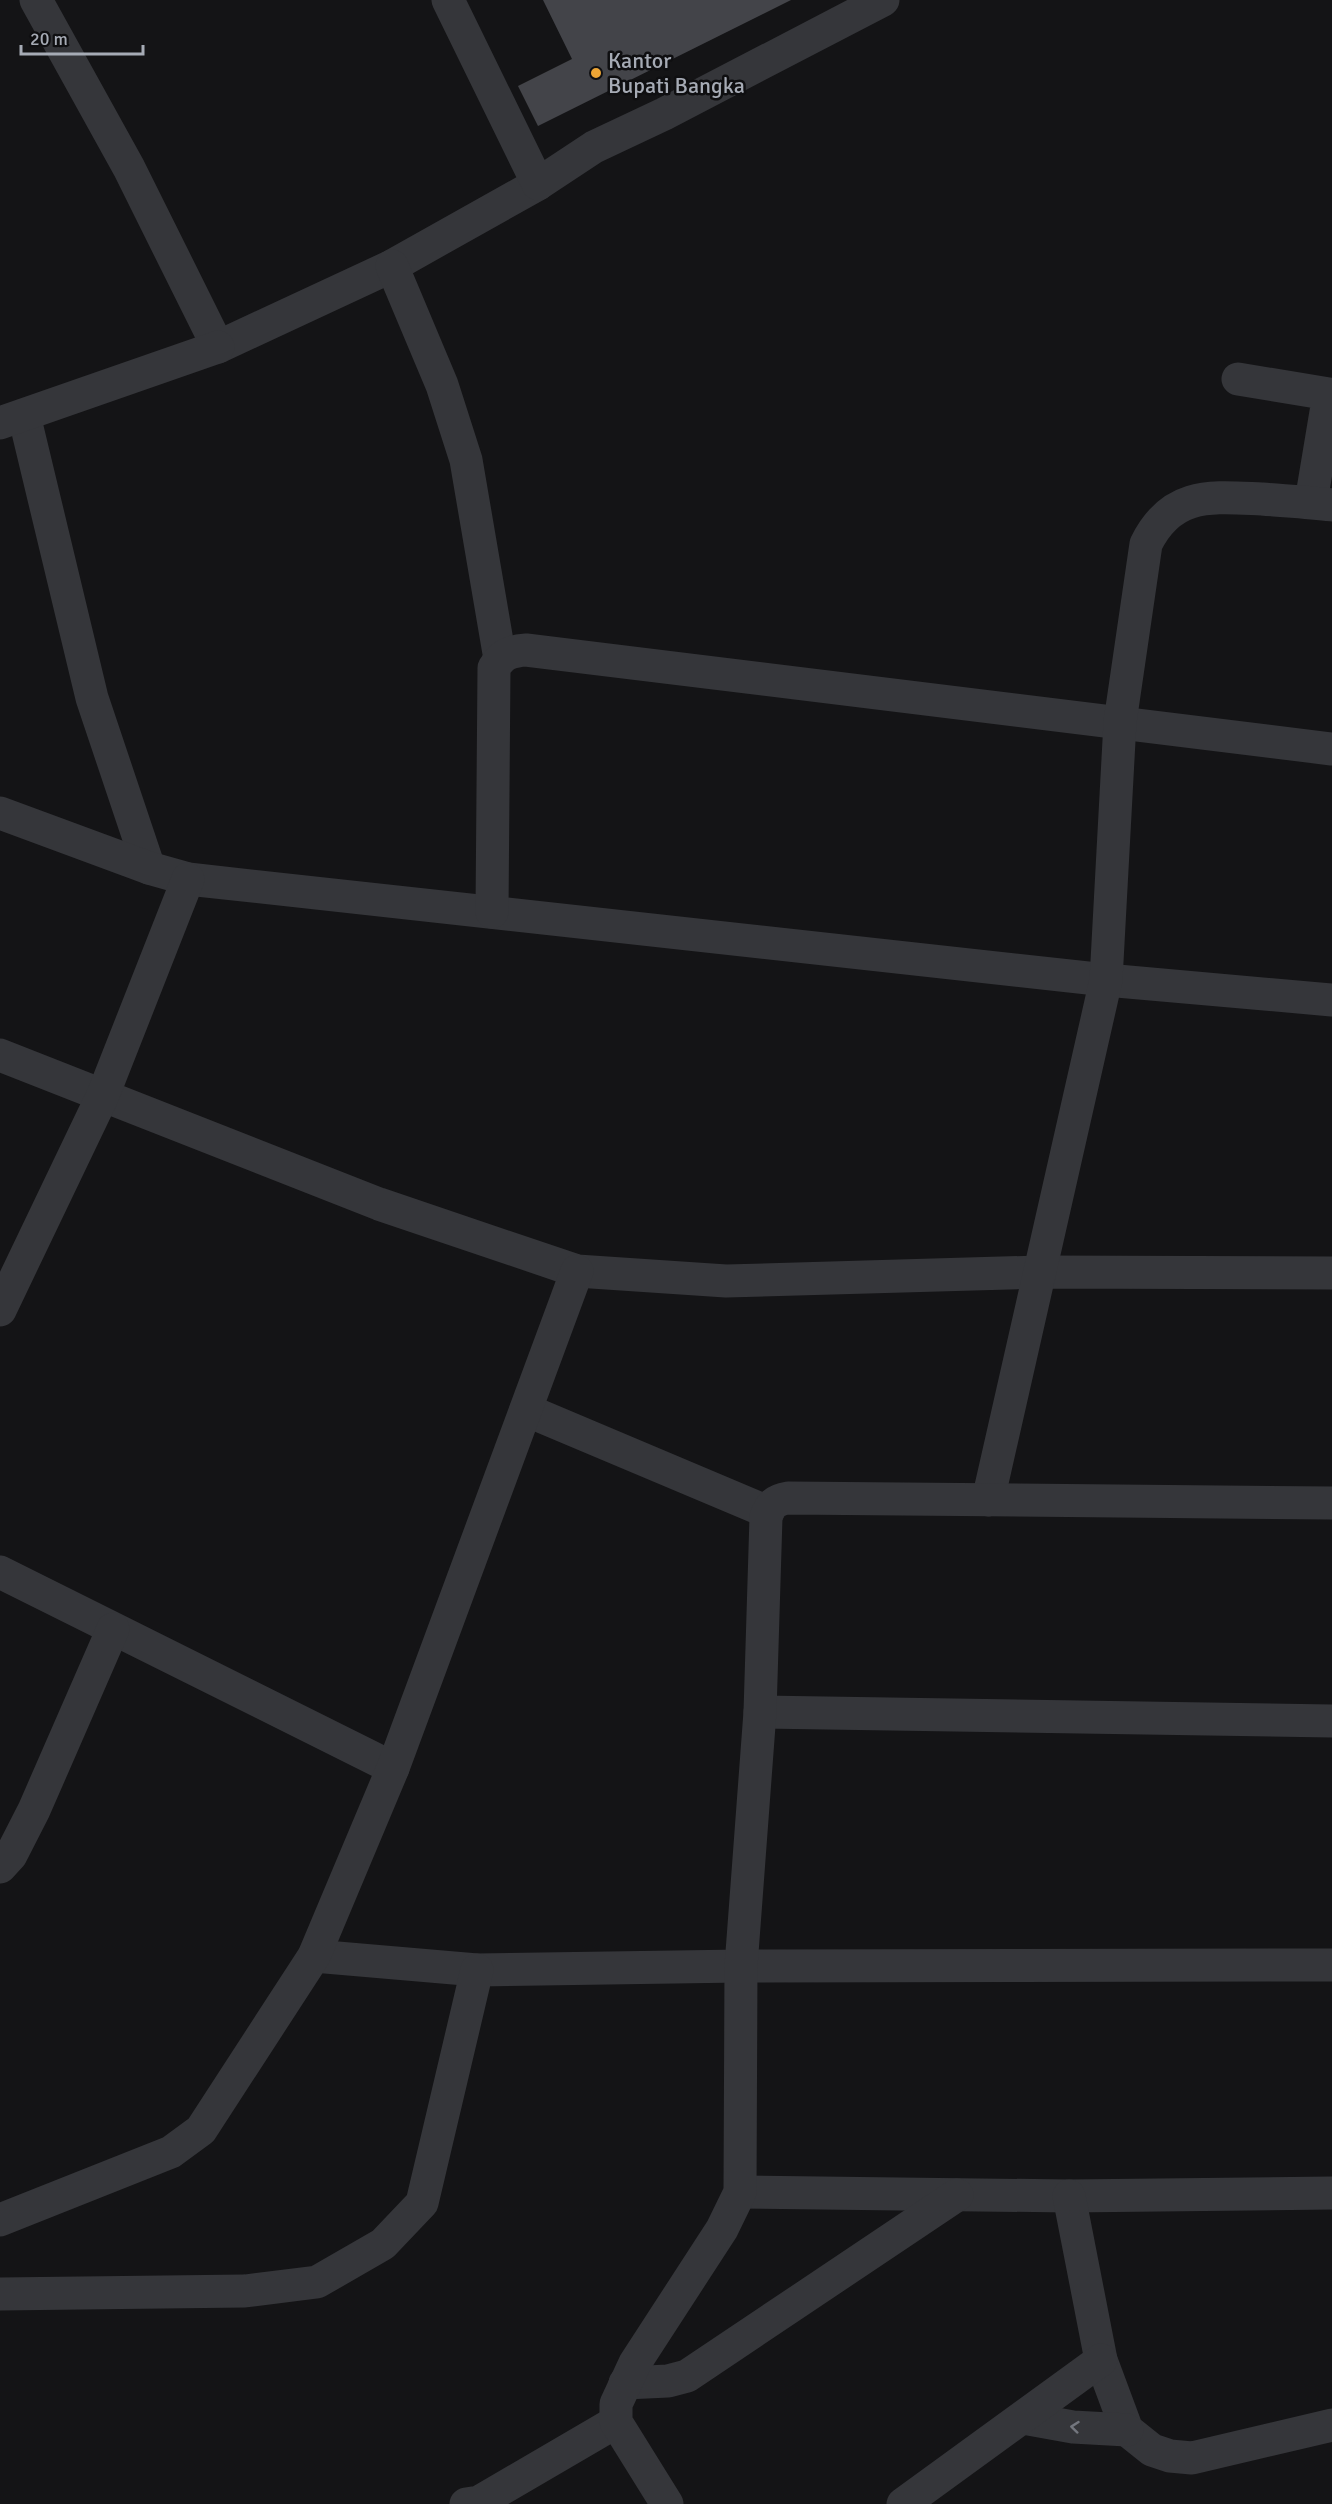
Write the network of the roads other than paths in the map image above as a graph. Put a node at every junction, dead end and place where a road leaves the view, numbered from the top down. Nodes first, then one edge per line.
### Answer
1 (36, 0) edge
2 (448, 0) edge
3 (883, 0) edge
4 (538, 184) junction
5 (392, 266) junction
6 (218, 347) junction
7 (1238, 379) dead end
8 (1331, 394) edge
9 (12, 419) edge
10 (1322, 504) edge
11 (500, 659) junction
12 (1120, 722) junction
13 (1332, 749) edge
14 (0, 813) edge
15 (149, 868) junction
16 (188, 879) junction
17 (492, 912) junction
18 (1107, 980) junction
19 (1332, 1000) edge
20 (0, 1055) edge
21 (103, 1095) junction
22 (577, 1271) junction
23 (1040, 1272) junction
24 (1332, 1273) edge
25 (1, 1306) edge
26 (526, 1410) junction
27 (988, 1500) junction
28 (1332, 1503) edge
29 (768, 1512) junction
30 (0, 1572) edge
31 (112, 1629) junction
32 (760, 1712) junction
33 (1332, 1721) edge
34 (393, 1768) junction
35 (0, 1867) edge
36 (314, 1956) junction
37 (1332, 1965) edge
38 (741, 1966) junction
39 (477, 1970) junction
40 (740, 2192) junction
41 (1332, 2193) edge
42 (957, 2195) junction
43 (1069, 2196) junction
44 (0, 2220) edge
45 (0, 2294) edge
46 (1101, 2360) junction
47 (625, 2383) junction
48 (1023, 2418) junction
49 (616, 2422) junction
50 (1332, 2426) edge
51 (1127, 2430) junction
52 (466, 2504) edge
53 (667, 2504) edge
54 (903, 2504) edge

1 - 6 street
2 - 4 street
3 - 4 street
4 - 5 street
5 - 6 street
5 - 11 street
6 - 9 street
7 - 8 street
8 - 10 street
9 - 15 street
10 - 12 street
11 - 12 street
11 - 17 street
12 - 13 street
12 - 18 street
14 - 15 street
15 - 16 street
16 - 17 street
16 - 21 street
17 - 18 street
18 - 19 street
18 - 23 street
20 - 21 street
21 - 22 street
21 - 25 street
22 - 23 street
22 - 26 street
23 - 24 street
23 - 27 street
26 - 29 street
26 - 34 street
27 - 28 street
27 - 29 street
29 - 32 street
30 - 31 street
31 - 34 street
31 - 35 street
32 - 33 street
32 - 38 street
34 - 36 street
36 - 39 street
36 - 44 street
37 - 38 street
38 - 39 street
38 - 40 street
39 - 45 street
40 - 42 street
40 - 47 street
41 - 43 street
42 - 43 street
42 - 47 street
43 - 46 street
46 - 48 street
46 - 51 street
47 - 49 street
51 -> 48 street
48 - 54 street
49 - 52 street
49 - 53 street
50 - 51 street

